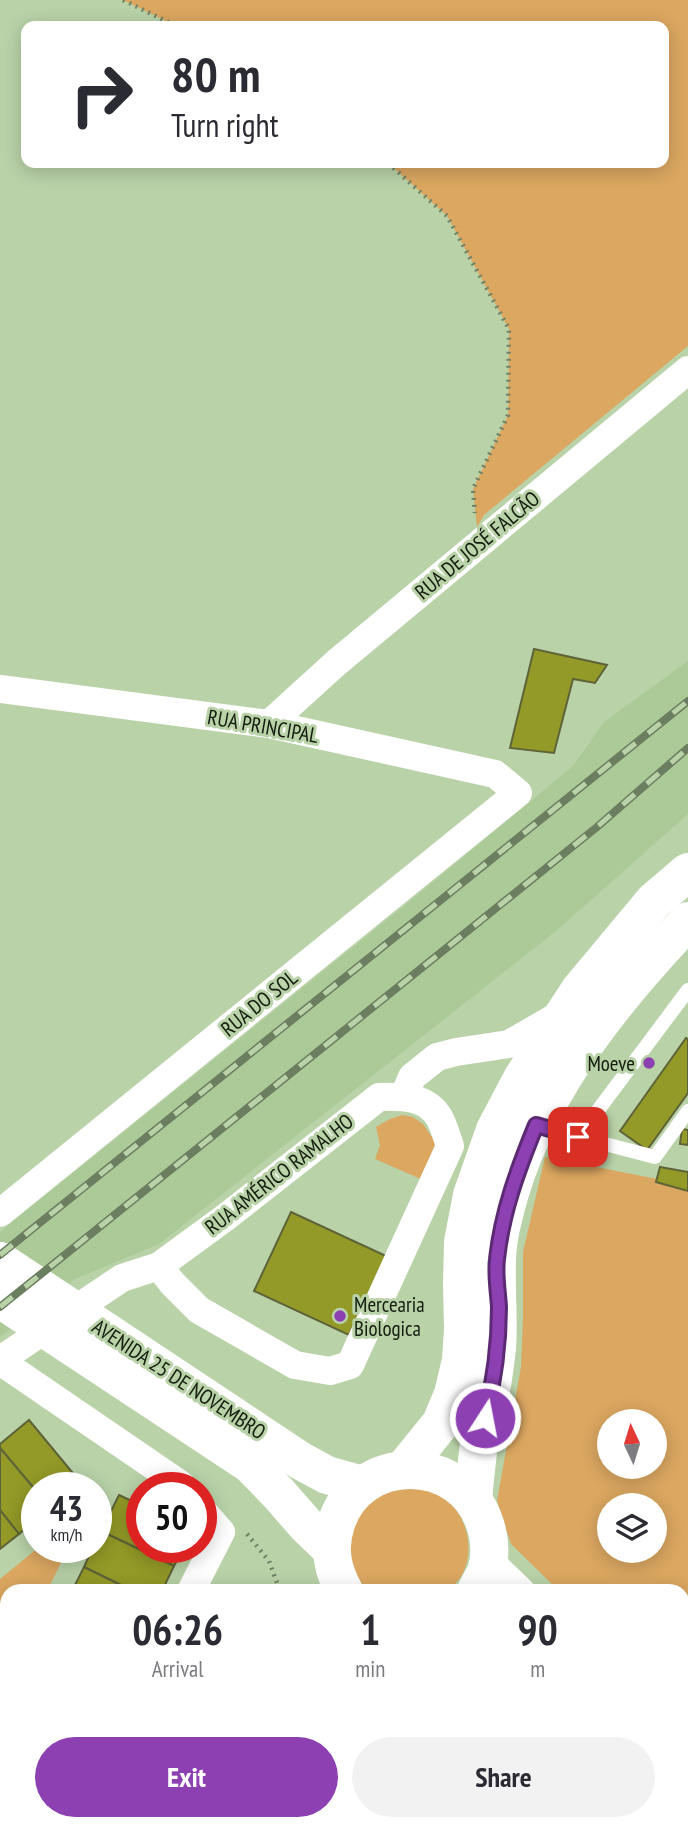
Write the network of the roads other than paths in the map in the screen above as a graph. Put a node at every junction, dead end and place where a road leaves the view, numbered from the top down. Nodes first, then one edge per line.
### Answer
1 (688, 370) edge
2 (0, 689) edge
3 (269, 724) junction
4 (518, 793) joint
5 (688, 872) edge
6 (688, 920) edge
7 (688, 990) edge
8 (565, 1011) junction
9 (404, 1096) junction
10 (688, 1111) edge
11 (536, 1125) junction
12 (578, 1137) junction
13 (450, 1146) junction
14 (472, 1195) junction
15 (0, 1213) edge
16 (0, 1261) edge
17 (159, 1266) junction
18 (0, 1299) edge
19 (0, 1361) edge
20 (260, 1452) junction
21 (403, 1470) junction
22 (160, 1472) edge
23 (363, 1485) junction
24 (473, 1500) junction
25 (489, 1553) junction
26 (205, 1563) edge
27 (336, 1577) edge
28 (195, 1584) edge
29 (480, 1584) edge
30 (514, 1584) edge

1 - 3 street, RUA DE JOSÉ FALCÃO
2 - 3 street, RUA PRINCIPAL
3 - 4 street, RUA PRINCIPAL
4 - 15 street, RUA DO SOL
5 - 8 main road
6 - 11 main road
7 - 12 lane
8 - 9 street
8 - 14 main road
9 - 13 street
9 - 17 street, RUA AMÉRICO RAMALHO
10 - 12 lane
11 - 12 lane
11 - 24 main road
13 - 14 street
13 - 17 street
14 - 21 main road
16 - 20 main road, AVENIDA 25 DE NOVEMBRO
17 - 19 street, RUA AMÉRICO RAMALHO
18 - 20 main road, AVENIDA 25 DE NOVEMBRO
19 - 22 street
20 - 23 main road, AVENIDA 25 DE NOVEMBRO
20 - 27 main road, AVENIDA 25 DE NOVEMBRO
21 - 23 main road
21 - 24 main road
23 - 27 main road
24 - 25 main road
25 - 29 main road
25 - 30 street
26 - 28 street

